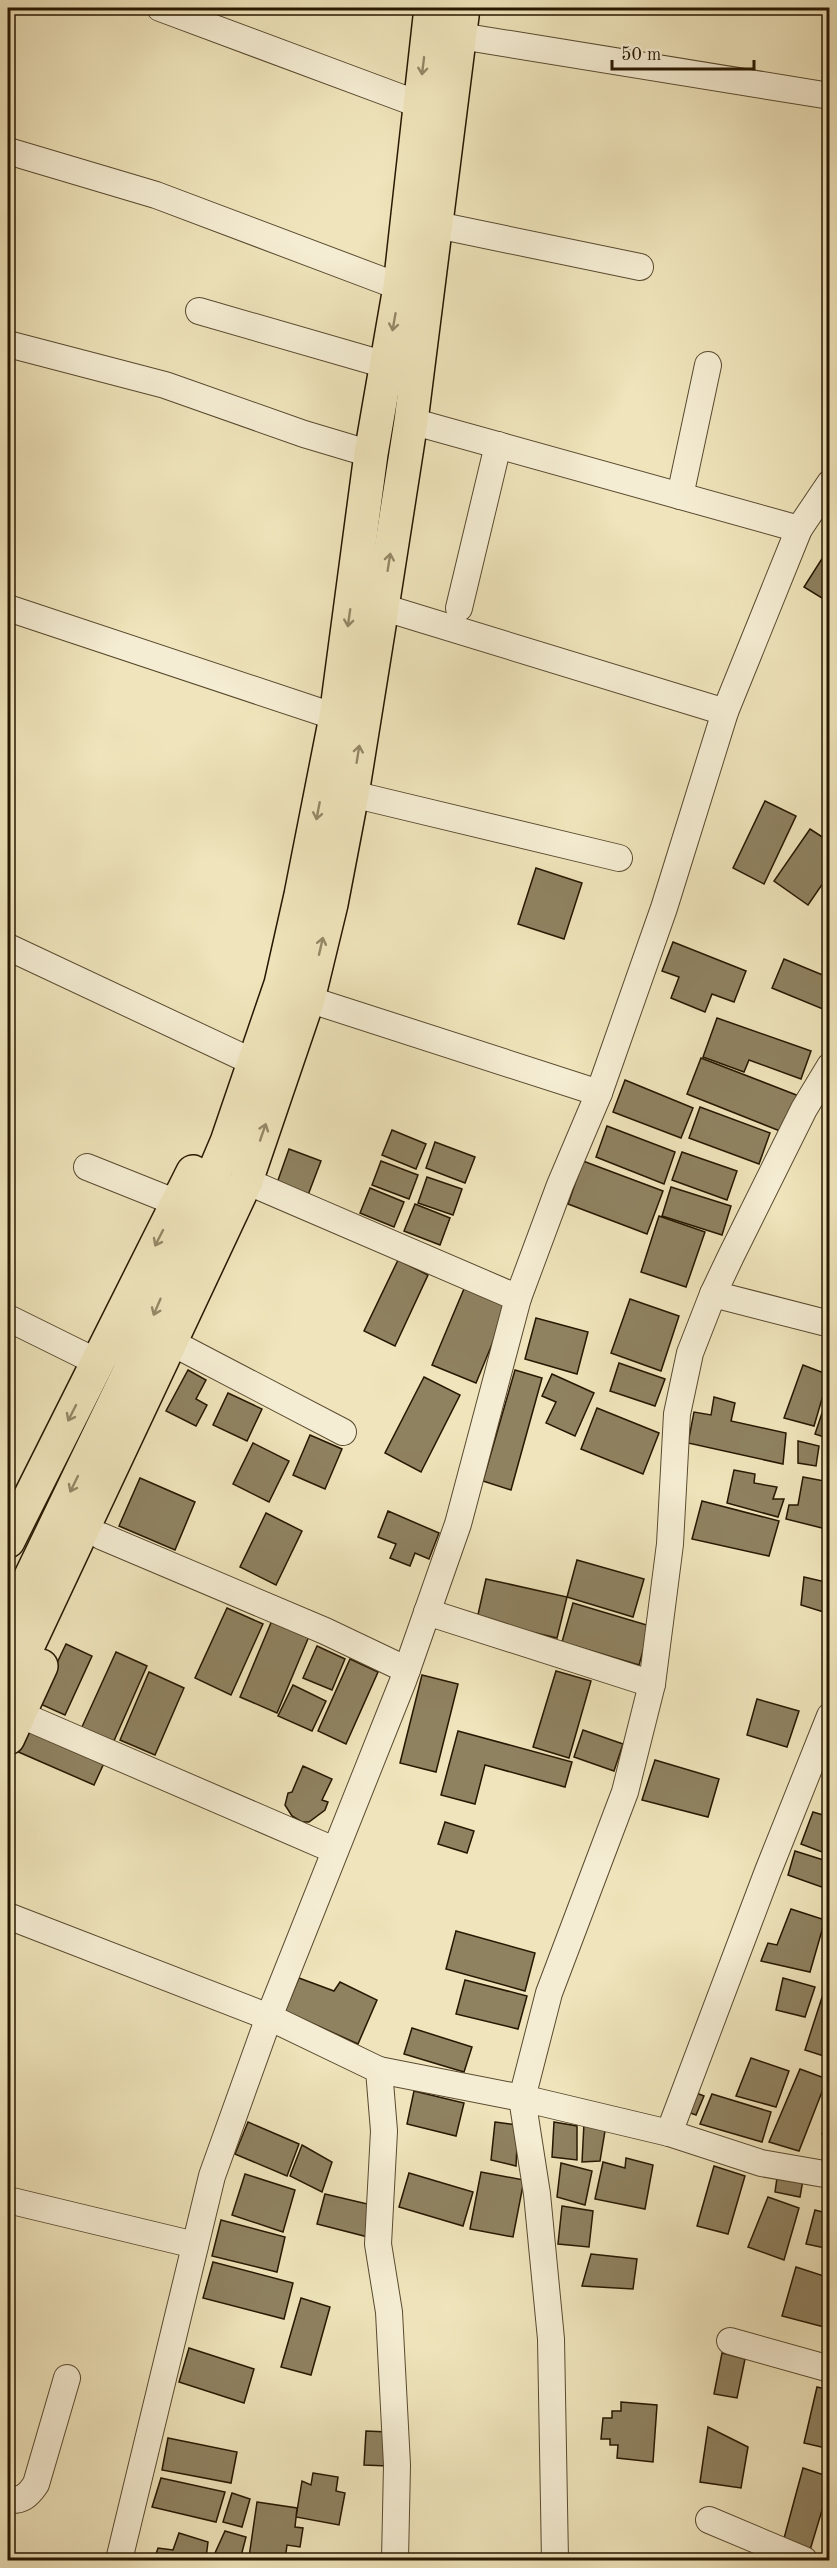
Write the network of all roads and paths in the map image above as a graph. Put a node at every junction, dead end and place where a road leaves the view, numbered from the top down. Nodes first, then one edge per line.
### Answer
1 (160, 8) edge
2 (431, 8) edge
3 (462, 22) edge
4 (830, 96) edge
5 (418, 104) junction
6 (8, 151) edge
7 (437, 225) junction
8 (640, 267) dead end
9 (400, 287) junction
10 (199, 311) dead end
11 (8, 344) edge
12 (386, 365) junction
13 (708, 365) dead end
14 (411, 421) junction
15 (498, 445) junction
16 (371, 454) junction
17 (830, 483) edge
18 (680, 496) junction
19 (813, 521) edge
20 (382, 607) junction
21 (8, 608) edge
22 (459, 608) dead end
23 (725, 712) junction
24 (336, 717) junction
25 (352, 794) junction
26 (619, 858) dead end
27 (8, 947) edge
28 (308, 999) junction
29 (255, 1063) junction
30 (830, 1066) edge
31 (599, 1093) junction
32 (830, 1099) edge
33 (804, 1109) junction
34 (227, 1142) junction
35 (87, 1167) dead end
36 (242, 1189) junction
37 (177, 1203) junction
38 (202, 1239) junction
39 (713, 1294) junction
40 (518, 1298) junction
41 (8, 1318) edge
42 (830, 1324) edge
43 (186, 1350) junction
44 (97, 1362) junction
45 (343, 1431) dead end
46 (101, 1536) junction
47 (8, 1541) edge
48 (427, 1612) junction
49 (8, 1624) edge
50 (407, 1670) junction
51 (652, 1684) junction
52 (11, 1713) edge
53 (830, 1716) edge
54 (334, 1850) junction
55 (8, 1916) edge
56 (269, 2017) junction
57 (379, 2070) junction
58 (522, 2098) junction
59 (669, 2133) junction
60 (830, 2175) edge
61 (8, 2200) edge
62 (195, 2245) junction
63 (730, 2341) dead end
64 (830, 2369) edge
65 (68, 2378) dead end
66 (8, 2500) edge
67 (709, 2520) dead end
68 (119, 2560) edge
69 (395, 2560) edge
70 (555, 2560) edge
71 (804, 2560) edge

1 - 5 street
2 -> 5 main road
3 - 4 street
3 - 7 main road
5 - 9 main road
6 - 9 street
7 - 8 street
7 - 14 main road
9 -> 12 main road
10 - 12 street
11 - 16 street
12 - 16 main road
13 - 18 street
14 - 15 street
20 -> 14 main road
15 - 18 street
15 - 22 street
16 -> 24 main road
17 - 19 street
18 - 19 street
19 - 23 street
20 - 23 street
25 -> 20 main road
21 - 24 street
23 - 31 street
24 -> 29 main road
25 - 26 street
28 -> 25 main road
27 - 29 street
28 - 31 street
36 -> 28 main road
29 - 34 main road
30 - 33 street
31 - 40 street
32 - 33 street
33 - 39 street
34 - 37 main road
34 - 38 main road
35 - 37 street
36 - 38 main road
36 - 40 street
36 - 43 main road
37 -> 44 main road
38 -> 49 main road
38 - 52 main road
39 - 42 street
39 - 51 street
40 - 48 street
41 - 44 street
43 - 45 street
43 - 46 main road
44 -> 47 main road
46 - 50 street
46 - 52 main road
48 - 50 street
48 - 51 street
50 - 54 street
51 - 58 street
52 - 54 street
53 - 59 street
54 - 56 street
55 - 56 street
56 - 57 street
56 - 62 street
57 - 58 street
57 - 69 street
58 - 59 street
58 - 70 street
59 - 60 street
61 - 62 street
62 - 68 street
63 - 64 street
65 - 66 street
67 - 71 street

